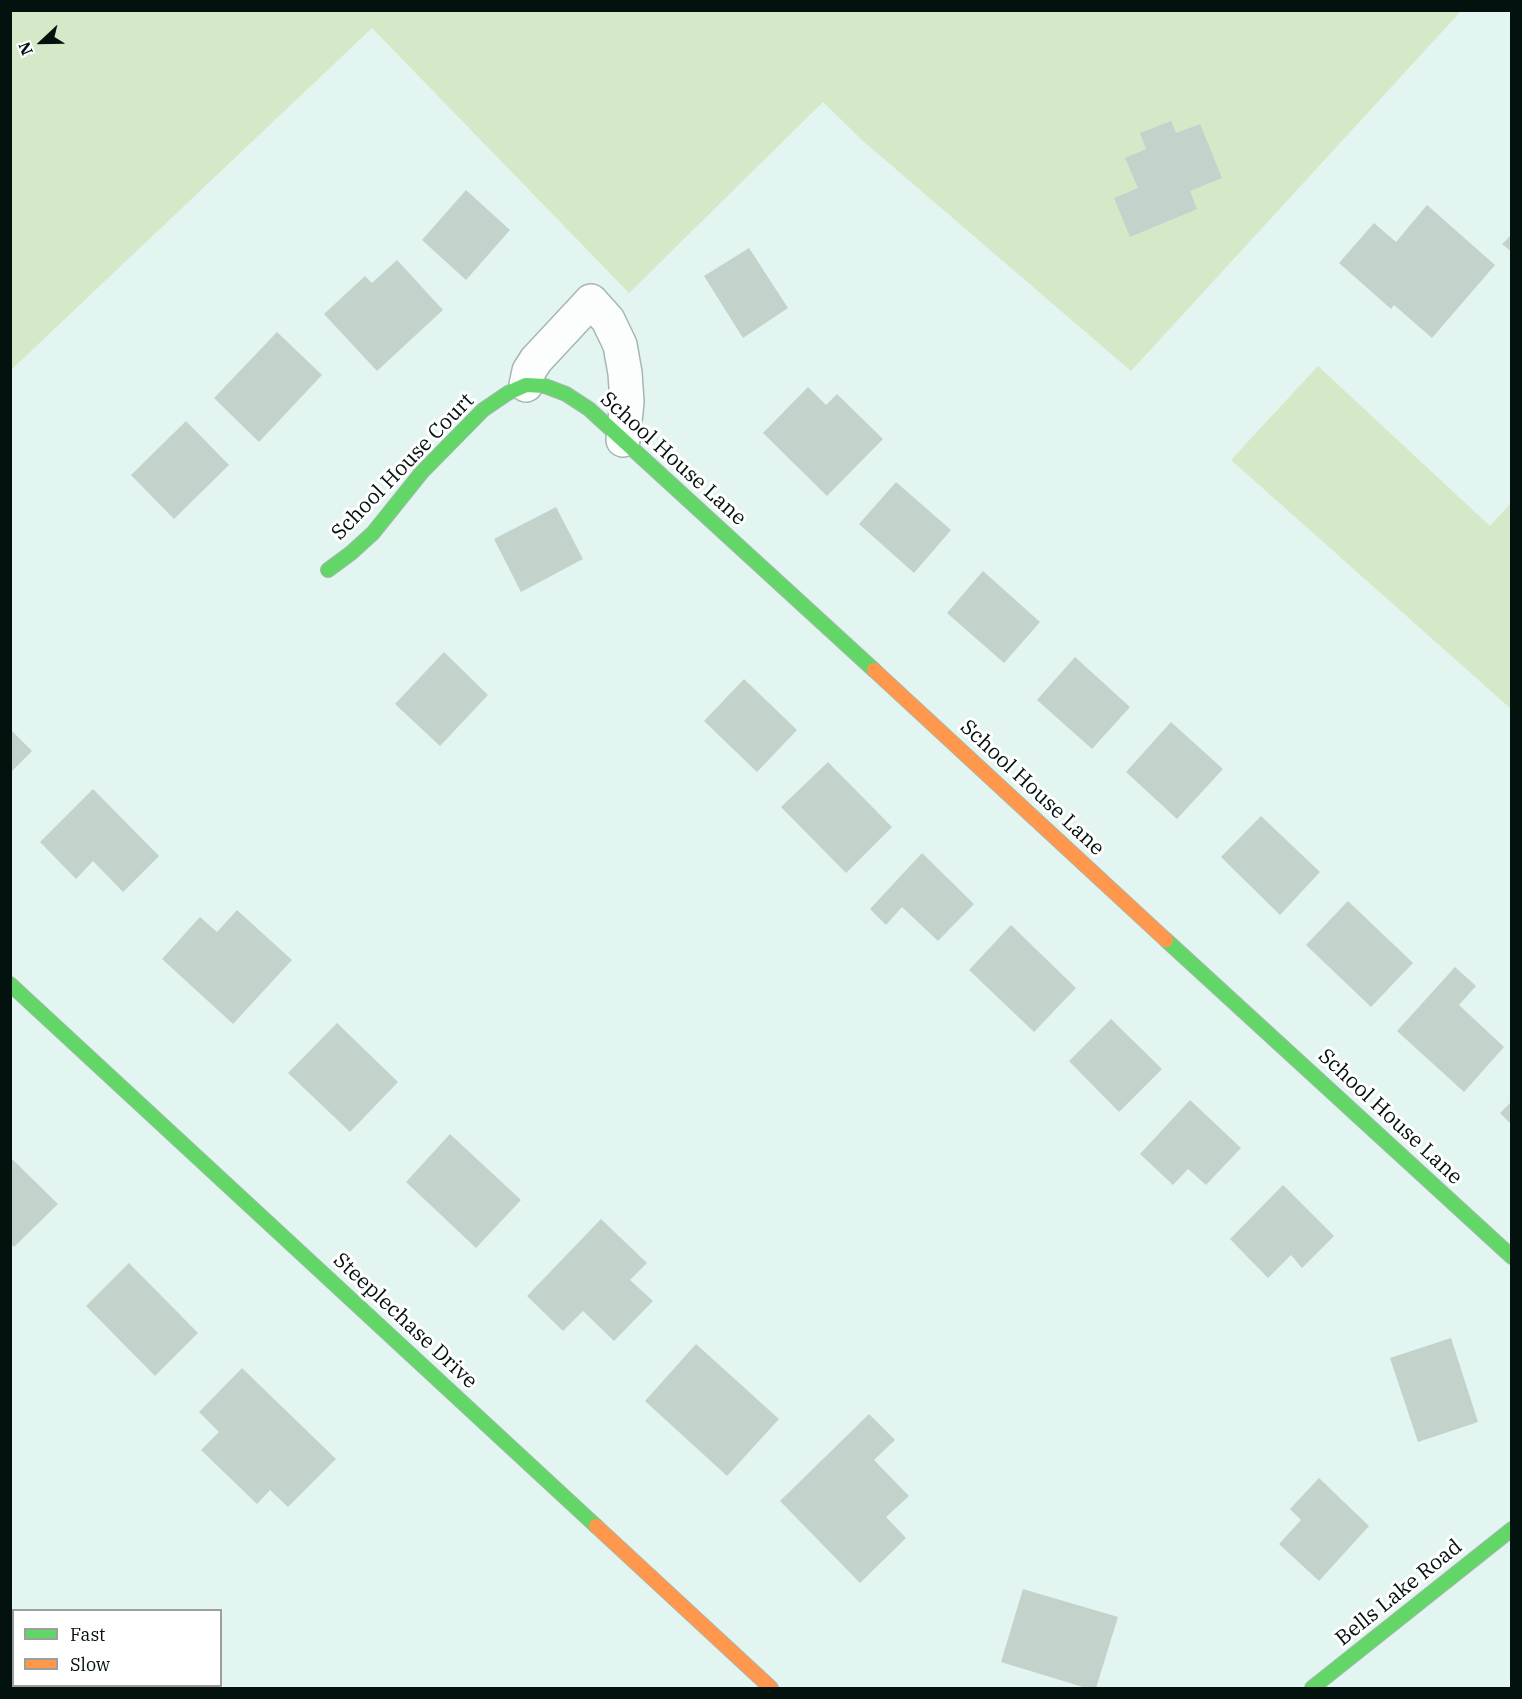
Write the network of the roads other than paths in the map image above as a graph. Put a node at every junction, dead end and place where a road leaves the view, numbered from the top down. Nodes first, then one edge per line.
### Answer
1 (517, 389) junction
2 (623, 441) junction
3 (328, 570) dead end
4 (10, 984) edge
5 (1512, 1257) edge
6 (1512, 1529) edge
7 (771, 1689) edge
8 (1312, 1689) edge

1 - 2 street, School House Lane
1 - 2 street
1 - 3 street, School House Court
2 - 5 street, School House Lane
4 - 7 street, Steeplechase Drive
6 - 8 street, Bells Lake Road

